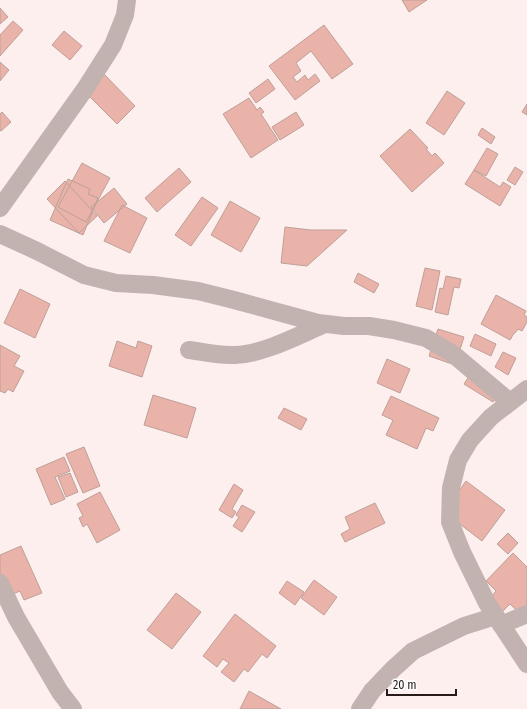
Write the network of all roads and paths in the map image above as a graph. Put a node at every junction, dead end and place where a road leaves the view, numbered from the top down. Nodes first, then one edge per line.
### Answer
1 (126, 0) edge
2 (0, 208) edge
3 (0, 234) edge
4 (326, 324) junction
5 (189, 350) dead end
6 (527, 389) edge
7 (510, 402) junction
8 (2, 593) edge
9 (527, 614) edge
10 (499, 620) junction
11 (527, 664) edge
12 (73, 709) edge
13 (360, 709) edge

1 - 2 street
3 - 4 street
4 - 5 street
4 - 7 street
6 - 7 street
7 - 10 street
8 - 12 street
9 - 10 street
10 - 11 street
10 - 13 street

